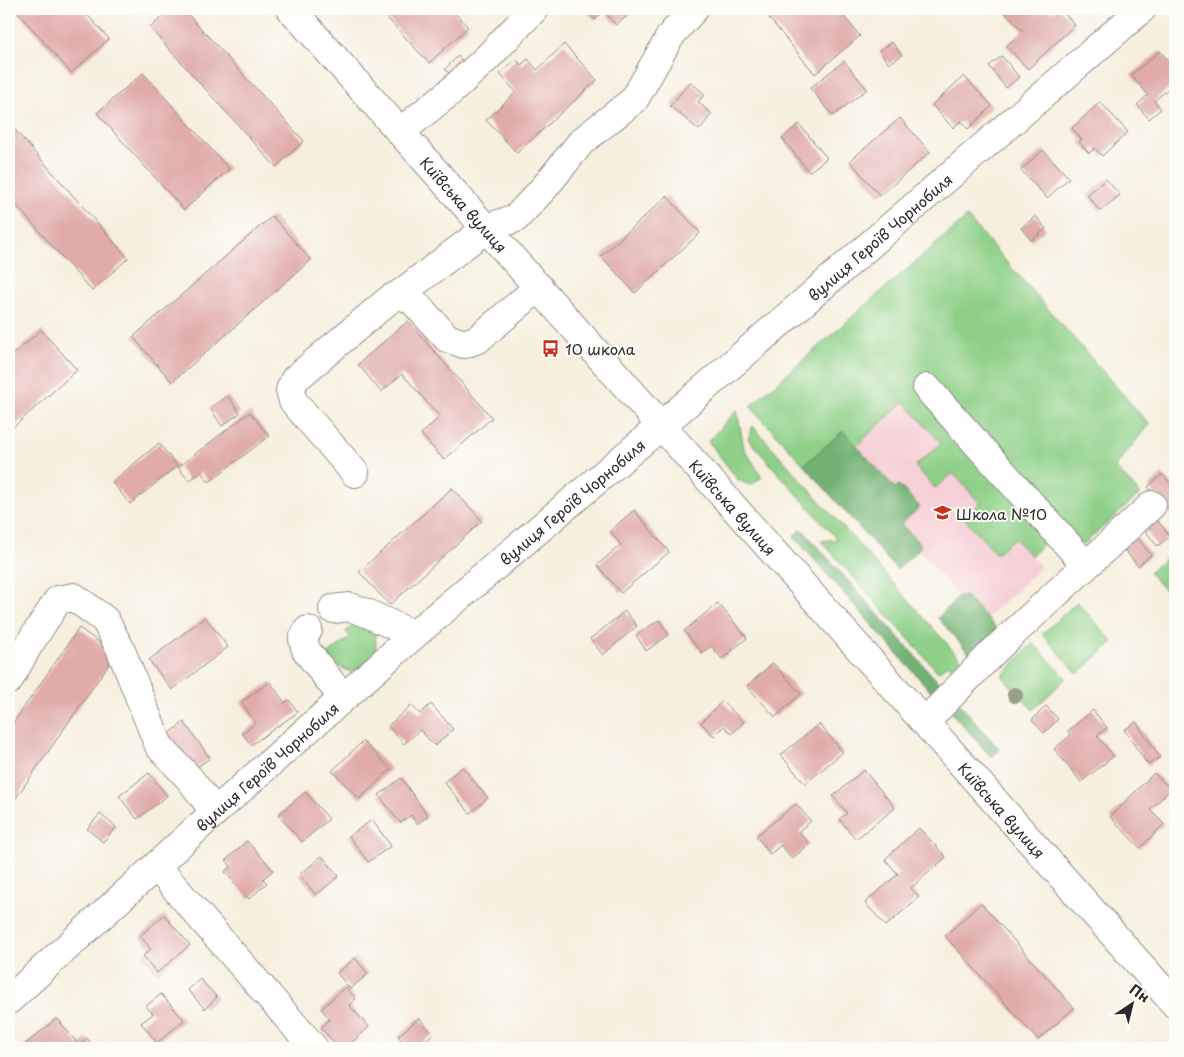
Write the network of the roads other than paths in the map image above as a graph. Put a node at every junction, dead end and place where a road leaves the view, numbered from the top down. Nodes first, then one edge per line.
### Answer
1 (292, 9) edge
2 (534, 9) edge
3 (694, 9) edge
4 (1142, 9) edge
5 (401, 131) junction
6 (487, 228) junction
7 (539, 286) junction
8 (400, 294) junction
9 (927, 388) dead end
10 (662, 425) junction
11 (355, 473) dead end
12 (1152, 505) dead end
13 (1086, 564) junction
14 (333, 610) dead end
15 (308, 630) dead end
16 (414, 635) junction
17 (9, 680) edge
18 (343, 698) junction
19 (925, 722) junction
20 (215, 812) junction
21 (156, 866) junction
22 (9, 1000) edge
23 (1175, 1004) edge
24 (314, 1048) edge

1 - 5 street, Київська вулиця
2 - 5 street
3 - 6 street
4 - 10 street, вулиця Героїв Чорнобиля
5 - 6 street, Київська вулиця
6 - 7 street, Київська вулиця
6 - 8 street
7 - 8 street
7 - 10 street, Київська вулиця
8 - 11 street
9 - 13 street
10 - 16 street, вулиця Героїв Чорнобиля
10 - 19 street, Київська вулиця
12 - 13 street
13 - 19 street
14 - 16 street
15 - 18 street
16 - 18 street, вулиця Героїв Чорнобиля
17 - 20 street
18 - 20 street, вулиця Героїв Чорнобиля
19 - 23 street, Київська вулиця
20 - 21 street, вулиця Героїв Чорнобиля
21 - 22 street, вулиця Героїв Чорнобиля
21 - 24 street

